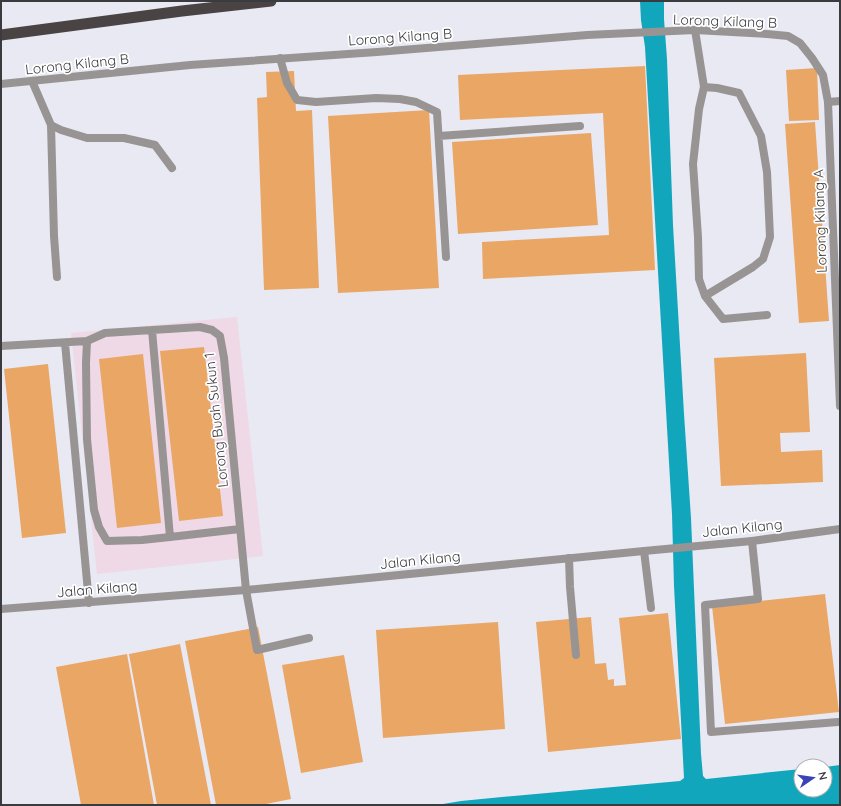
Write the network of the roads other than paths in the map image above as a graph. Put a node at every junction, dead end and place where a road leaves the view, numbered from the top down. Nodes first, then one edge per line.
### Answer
1 (271, 1) edge
2 (696, 30) junction
3 (1, 35) edge
4 (800, 43) joint
5 (280, 58) junction
6 (32, 81) junction
7 (1, 84) edge
8 (704, 87) junction
9 (840, 101) edge
10 (828, 102) junction
11 (51, 125) junction
12 (580, 126) dead end
13 (439, 136) junction
14 (172, 168) dead end
15 (446, 257) dead end
16 (57, 277) dead end
17 (705, 296) junction
18 (766, 316) dead end
19 (152, 330) junction
20 (87, 341) junction
21 (65, 343) junction
22 (1, 346) edge
23 (840, 406) edge
24 (240, 529) junction
25 (840, 529) edge
26 (170, 537) junction
27 (752, 541) junction
28 (644, 551) junction
29 (569, 558) junction
30 (246, 590) junction
31 (89, 603) junction
32 (651, 608) dead end
33 (1, 610) edge
34 (309, 638) dead end
35 (576, 655) dead end
36 (838, 722) dead end

1 - 3 highway
2 - 4 street, Lorong Kilang B
2 - 5 street, Lorong Kilang B
2 - 8 street
4 - 10 street, Lorong Kilang A
5 - 6 street, Lorong Kilang B
5 - 13 street
6 - 7 street, Lorong Kilang B
6 - 11 street
8 - 17 street
8 - 17 street
9 - 10 street
10 - 23 street, Lorong Kilang A
11 - 14 street
11 - 16 street
12 - 13 street
13 - 15 street
17 - 18 street
19 - 20 street, Lorong Buah Sukun 1
19 - 24 street, Lorong Buah Sukun 1
19 - 26 street
20 - 21 street, Lorong Buah Sukun 1
20 - 26 street
21 - 22 street, Lorong Buah Sukun 1
21 - 31 street
24 - 26 street
24 - 30 street, Lorong Buah Sukun 1
25 - 27 street, Jalan Kilang
27 - 28 street, Jalan Kilang
27 - 36 street
28 - 29 street, Jalan Kilang
28 - 32 street
29 - 30 street, Jalan Kilang
29 - 35 street
30 - 31 street, Jalan Kilang
30 - 34 street, Lorong Buah Sukun 1
31 - 33 street, Jalan Kilang

